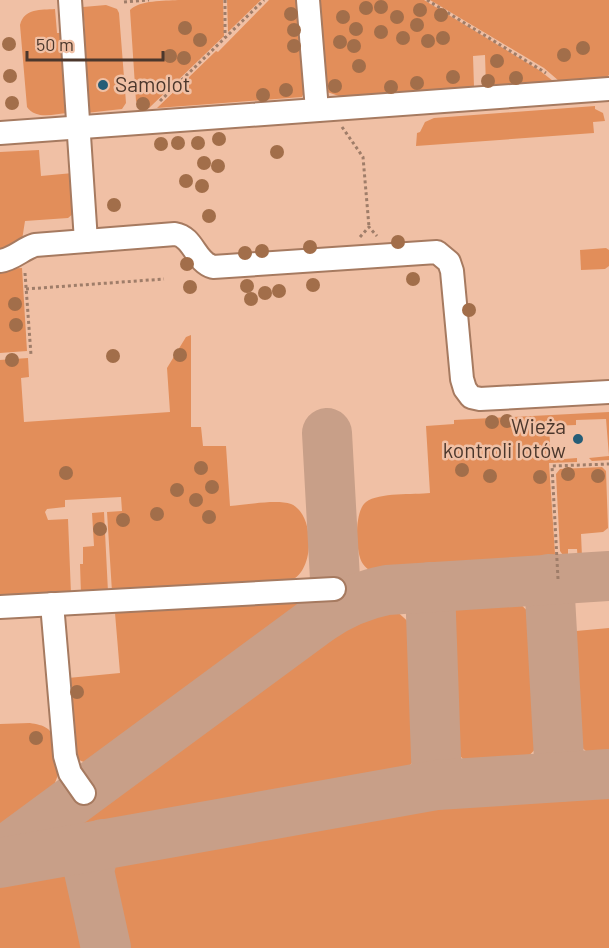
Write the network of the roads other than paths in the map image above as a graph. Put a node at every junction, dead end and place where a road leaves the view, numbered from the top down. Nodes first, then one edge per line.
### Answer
1 (70, 0) edge
2 (308, 0) edge
3 (609, 89) edge
4 (317, 110) junction
5 (79, 127) junction
6 (0, 133) edge
7 (86, 241) junction
8 (0, 261) edge
9 (609, 392) edge
10 (334, 589) dead end
11 (52, 604) junction
12 (0, 607) edge
13 (84, 793) dead end

1 - 5 street
2 - 4 street
3 - 4 street
4 - 5 street
5 - 6 street
5 - 7 street
7 - 8 street
7 - 9 street
10 - 11 street
11 - 12 street
11 - 13 street

